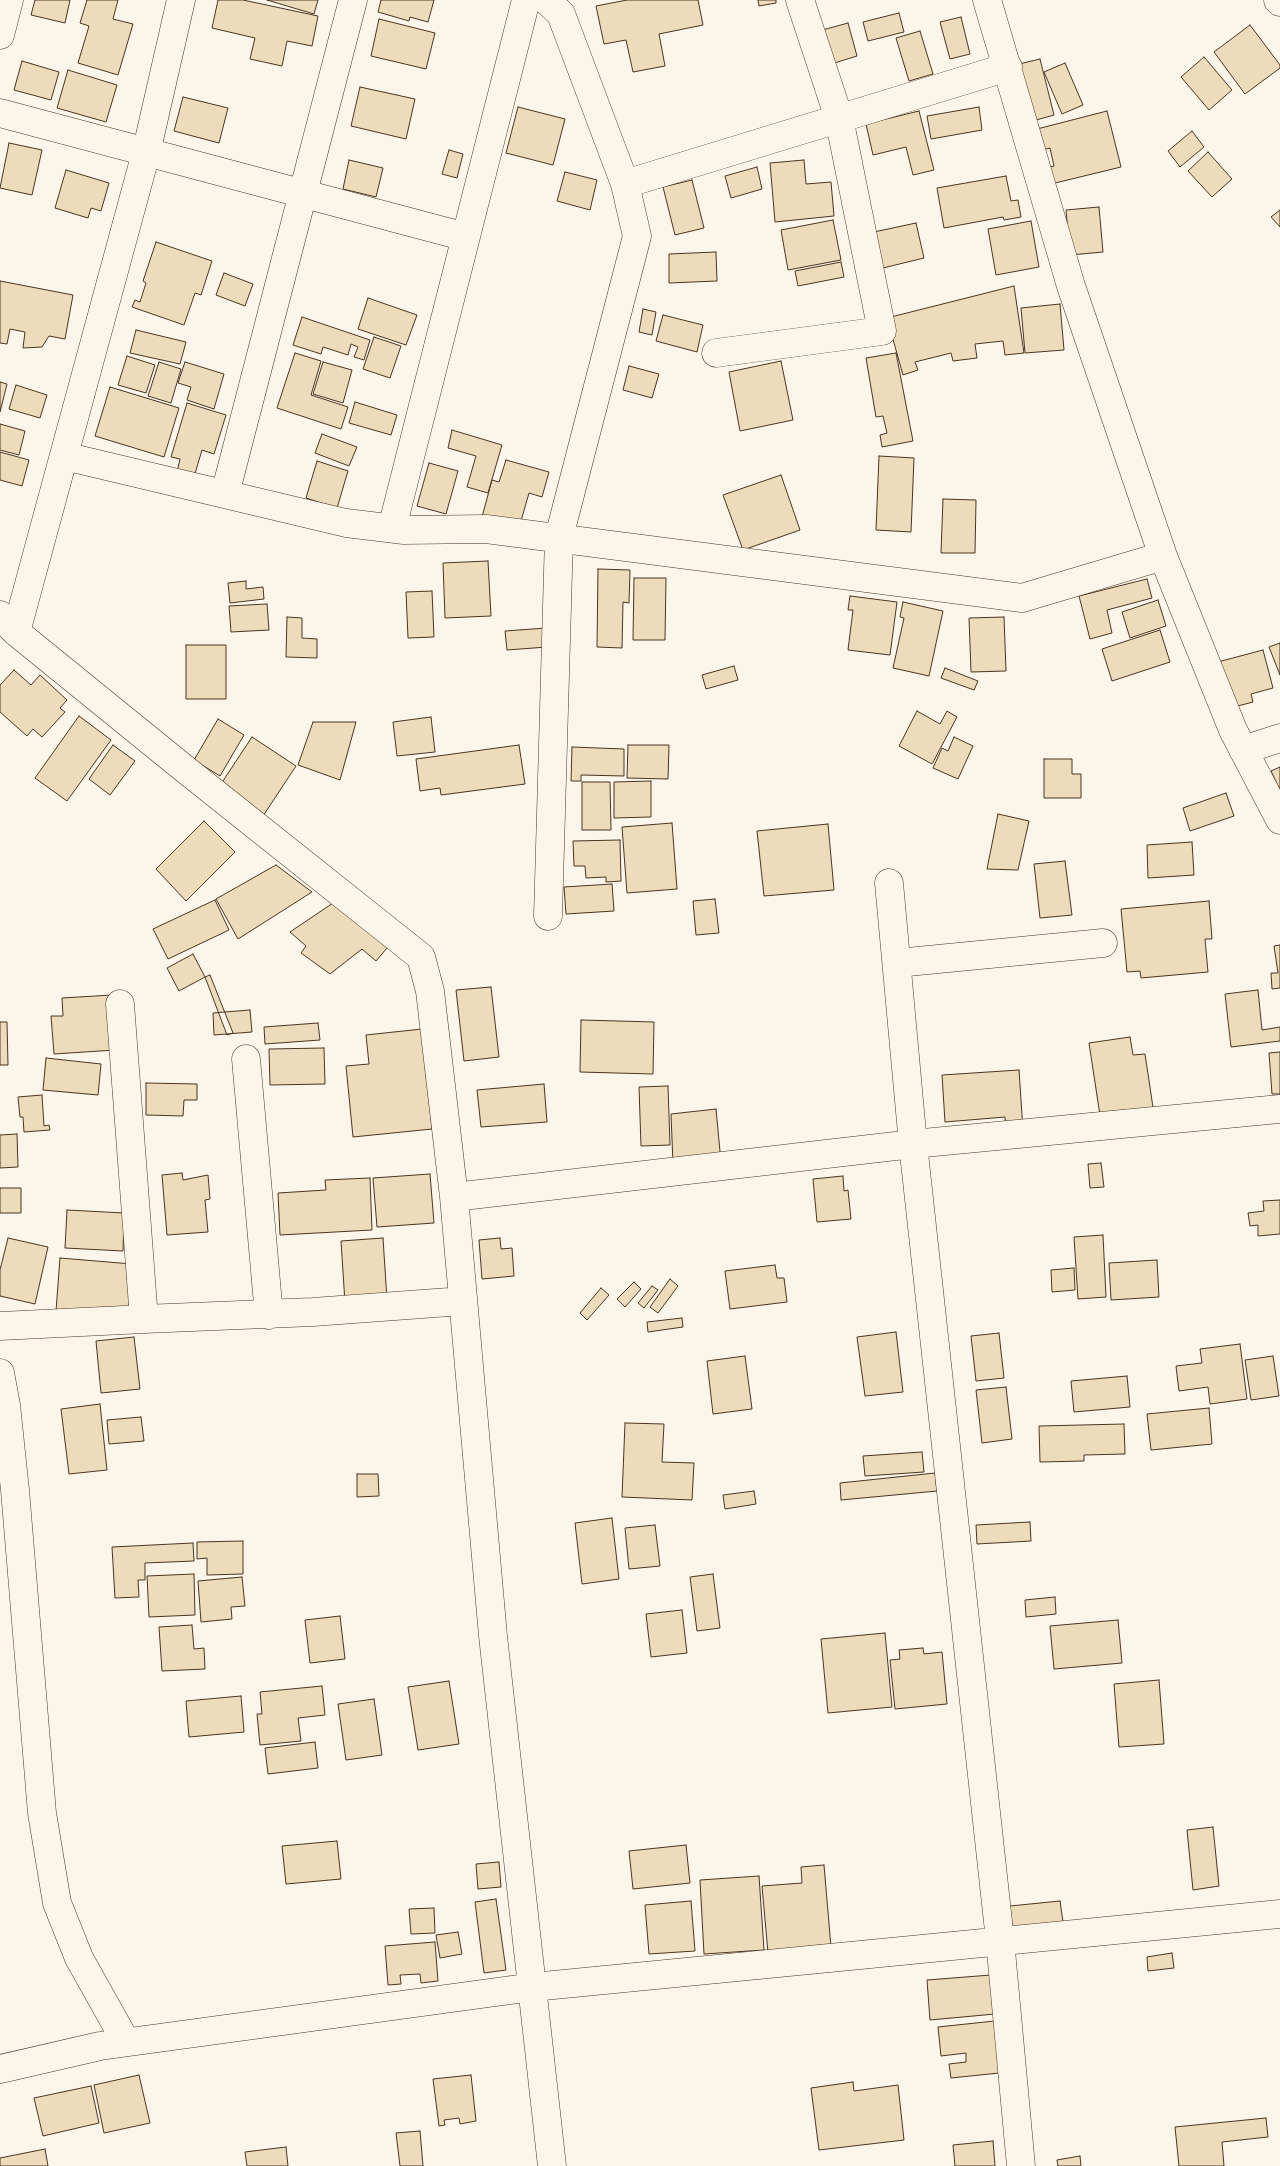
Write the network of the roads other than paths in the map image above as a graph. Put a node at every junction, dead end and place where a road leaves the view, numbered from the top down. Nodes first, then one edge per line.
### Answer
1 (8, 0) edge
2 (181, 0) edge
3 (353, 0) edge
4 (526, 0) edge
5 (800, 0) edge
6 (987, 0) edge
7 (554, 5) edge
8 (0, 35) edge
9 (1008, 67) junction
10 (0, 113) edge
11 (839, 118) junction
12 (146, 153) junction
13 (625, 184) junction
14 (303, 194) junction
15 (466, 237) junction
16 (716, 353) dead end
17 (64, 456) junction
18 (226, 494) junction
19 (392, 528) junction
20 (559, 538) junction
21 (1163, 556) junction
22 (8, 624) edge
23 (1280, 738) edge
24 (1243, 750) junction
25 (1280, 820) edge
26 (889, 883) dead end
27 (548, 916) dead end
28 (1103, 943) dead end
29 (897, 963) junction
30 (120, 1004) dead end
31 (246, 1059) dead end
32 (1280, 1109) edge
33 (913, 1144) junction
34 (454, 1197) junction
35 (463, 1301) junction
36 (269, 1315) junction
37 (144, 1319) junction
38 (0, 1326) edge
39 (0, 1373) edge
40 (1280, 1914) edge
41 (1000, 1940) junction
42 (532, 1988) junction
43 (126, 2042) junction
44 (0, 2069) edge
45 (552, 2166) edge
46 (1021, 2166) edge

1 - 8 street
2 - 12 street
3 - 14 street
4 - 15 street
5 - 11 street
6 - 9 street
7 - 13 street
9 - 11 street
9 - 21 street
10 - 12 street
11 - 13 street
11 - 16 street
12 - 14 street
12 - 17 street
13 - 20 street
14 - 15 street
14 - 18 street
15 - 19 street
17 - 18 street
17 - 22 street
18 - 19 street
19 - 20 street
20 - 21 street
20 - 27 street
21 - 24 street
22 - 34 street
23 - 24 street
24 - 25 street
26 - 29 street
28 - 29 street
29 - 33 street
30 - 37 street
31 - 36 street
32 - 33 street
33 - 34 street
33 - 41 street
34 - 35 street
35 - 36 street
35 - 42 street
36 - 37 street
37 - 38 street
39 - 43 street
40 - 41 street
41 - 42 street
41 - 46 street
42 - 43 street
42 - 45 street
43 - 44 street

